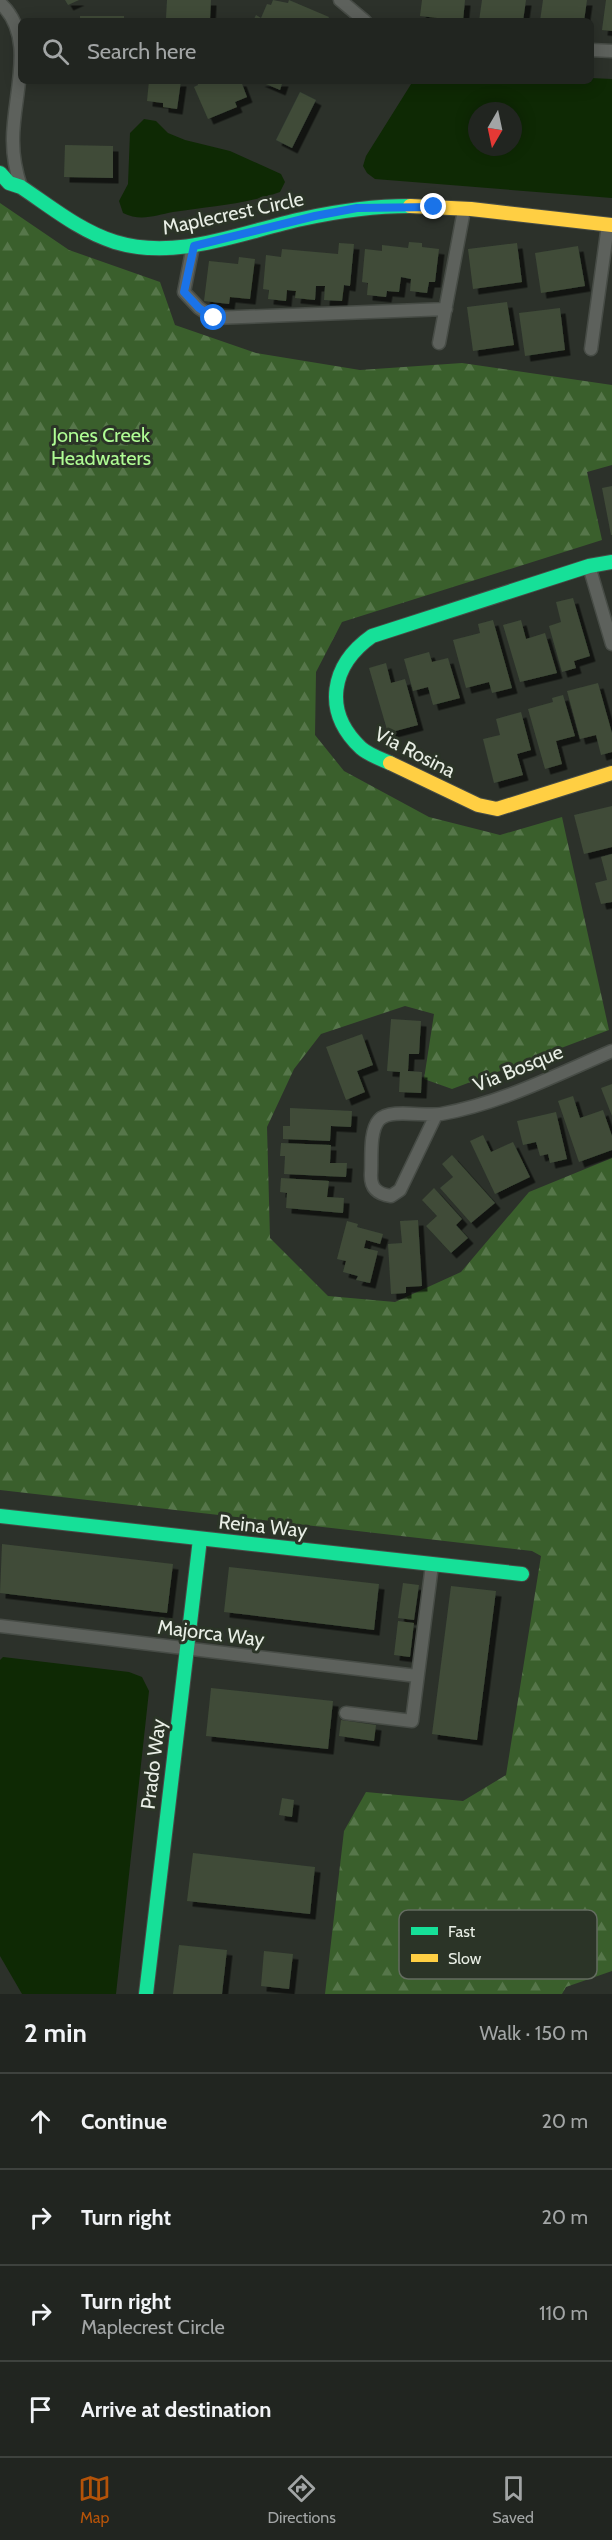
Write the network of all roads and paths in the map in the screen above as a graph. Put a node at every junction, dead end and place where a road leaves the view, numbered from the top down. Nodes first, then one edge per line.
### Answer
1 (340, 0) edge
2 (0, 3) edge
3 (361, 18) edge
4 (18, 34) edge
5 (594, 50) edge
6 (612, 51) edge
7 (18, 84) edge
8 (0, 173) edge
9 (21, 187) junction
10 (464, 210) junction
11 (610, 225) edge
12 (194, 246) junction
13 (446, 309) junction
14 (439, 343) dead end
15 (591, 349) dead end
16 (612, 562) edge
17 (589, 566) junction
18 (612, 644) edge
19 (612, 773) edge
20 (612, 1051) edge
21 (436, 1115) junction
22 (0, 1516) edge
23 (200, 1539) junction
24 (432, 1565) junction
25 (522, 1574) dead end
26 (0, 1626) edge
27 (186, 1650) junction
28 (417, 1676) junction
29 (346, 1713) dead end
30 (146, 1994) edge

1 - 3 street
2 - 4 street
5 - 6 street
7 - 9 street
8 - 9 street, Maplecrest Circle
9 - 12 street, Maplecrest Circle
10 - 11 street, Maplecrest Circle
10 - 12 street, Maplecrest Circle
10 - 13 street
11 - 15 street
12 - 13 street
13 - 14 street
16 - 17 street, Via Rosina
17 - 18 street
17 - 19 street, Via Rosina
20 - 21 street, Via Bosque
21 - 21 street, Via Bosque
22 - 23 street, Reina Way
23 - 24 street, Reina Way
23 - 27 street, Prado Way
24 - 25 street, Reina Way
24 - 28 street
26 - 27 street, Majorca Way
27 - 28 street, Majorca Way
27 - 30 street, Prado Way
28 - 29 street

